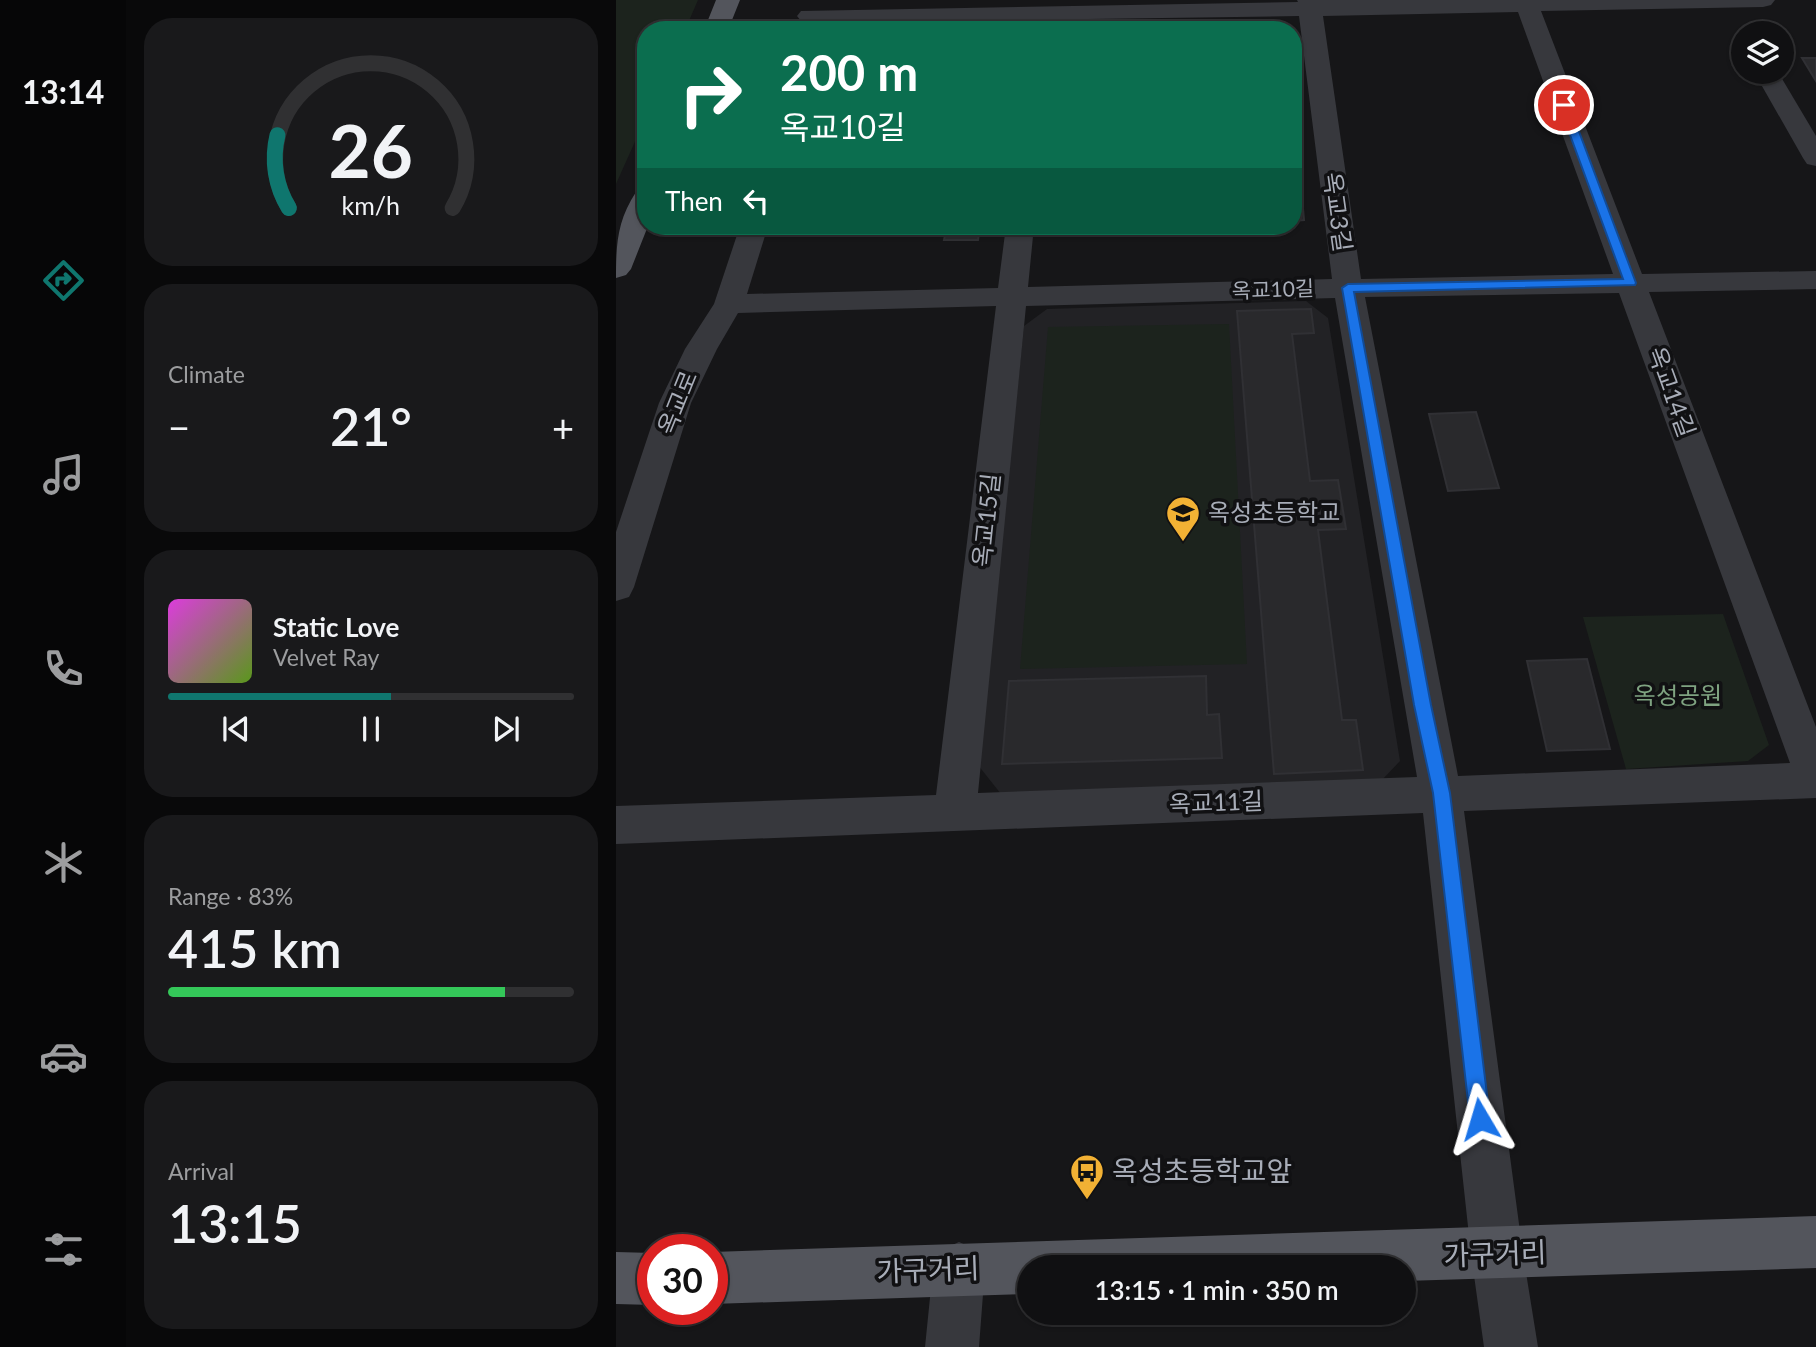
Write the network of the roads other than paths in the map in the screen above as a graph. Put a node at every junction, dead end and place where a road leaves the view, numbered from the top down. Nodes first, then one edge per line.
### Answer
1 (728, 0) edge
2 (1725, 0) edge
3 (1763, 0) edge
4 (1526, 3) junction
5 (1309, 4) edge
6 (809, 15) edge
7 (720, 21) edge
8 (1012, 21) edge
9 (1061, 21) edge
10 (1736, 21) edge
11 (1775, 84) edge
12 (1806, 123) edge
13 (1816, 158) edge
14 (637, 220) edge
15 (751, 235) edge
16 (1019, 235) edge
17 (616, 270) edge
18 (1816, 280) edge
19 (1630, 283) junction
20 (1348, 288) junction
21 (1011, 298) junction
22 (729, 303) junction
23 (616, 587) edge
24 (1816, 780) edge
25 (1441, 793) junction
26 (954, 814) junction
27 (616, 825) edge
28 (1816, 1242) edge
29 (1497, 1254) junction
30 (959, 1268) junction
31 (728, 1277) edge
32 (616, 1278) edge
33 (637, 1279) edge
34 (952, 1347) edge
35 (1511, 1347) edge

1 - 7 main road
2 - 3 street
2 - 4 street
2 - 10 street
4 - 5 street
4 - 19 street, 옥교14길
5 - 9 street
5 - 20 street, 옥교3길
6 - 8 street
11 - 12 street
12 - 13 street
14 - 17 main road
15 - 22 street, 옥교로
16 - 21 street, 옥교15길
18 - 19 street, 옥교10길
19 - 20 street, 옥교10길
19 - 24 street, 옥교14길
20 - 21 street, 옥교10길
20 - 25 street, 옥교3길
21 - 22 street, 옥교10길
21 - 26 street, 옥교15길
22 - 23 street, 옥교로
24 - 25 street, 옥교11길
25 - 26 street, 옥교11길
25 - 29 street, 옥교3길
26 - 27 street, 옥교11길
28 - 29 main road, 가구거리
29 - 30 main road, 가구거리
29 - 35 street, 옥교3길
30 - 31 main road, 가구거리
30 - 34 street
32 - 33 main road

